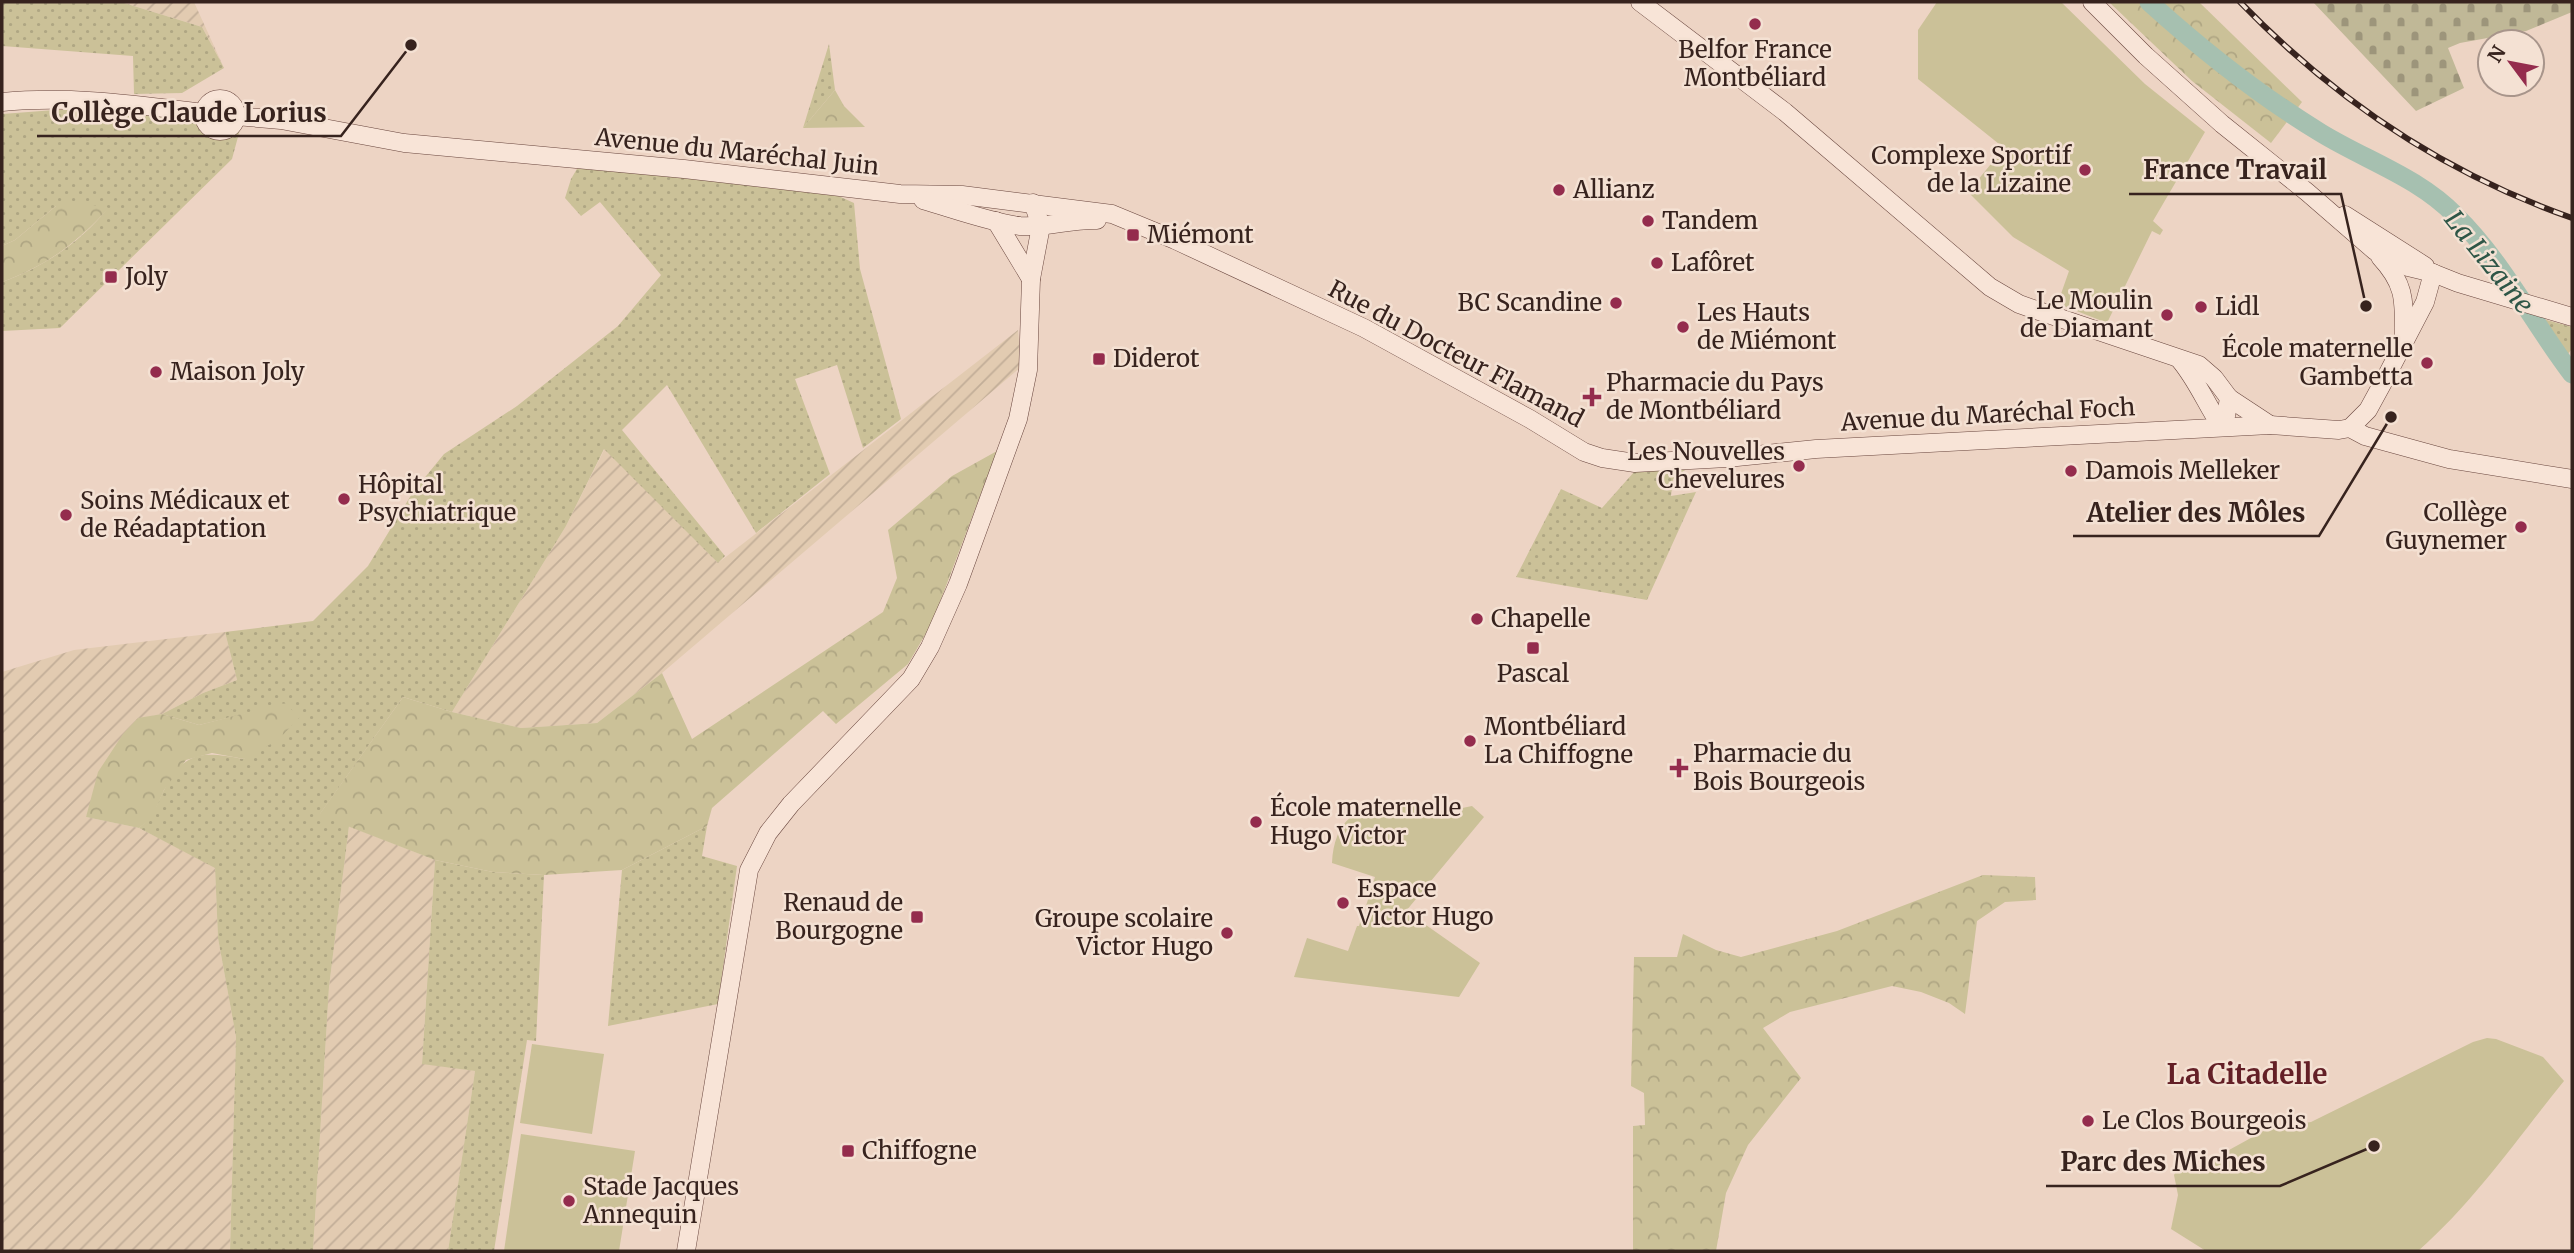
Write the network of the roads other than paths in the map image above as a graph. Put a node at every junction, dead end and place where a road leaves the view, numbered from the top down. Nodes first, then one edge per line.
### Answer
1 (1640, 2) edge
2 (2092, 2) edge
3 (2, 102) edge
4 (2307, 192) junction
5 (900, 194) junction
6 (1012, 201) junction
7 (1033, 203) junction
8 (996, 221) junction
9 (1041, 226) junction
10 (1146, 228) junction
11 (2375, 251) junction
12 (2433, 272) junction
13 (1031, 279) junction
14 (2458, 283) junction
15 (2404, 295) junction
16 (2426, 302) junction
17 (2572, 317) edge
18 (2404, 340) junction
19 (2179, 359) junction
20 (2229, 398) junction
21 (2206, 401) junction
22 (2270, 425) junction
23 (2221, 426) junction
24 (2350, 428) junction
25 (2190, 429) junction
26 (1757, 455) joint
27 (2572, 479) edge
28 (686, 1251) edge

1 - 19 street
2 - 4 street
3 - 5 street, Avenue du Maréchal Juin
4 - 11 street
4 - 12 street
5 - 6 street, Avenue du Maréchal Juin
5 - 8 street, Avenue du Maréchal Juin
6 - 7 street, Avenue du Maréchal Juin
6 - 8 street
7 - 9 street
7 - 10 street, Avenue du Maréchal Juin
8 - 9 street, Avenue du Maréchal Juin
8 - 13 street
9 - 10 street, Avenue du Maréchal Juin
9 - 13 street
10 - 26 street, Rue du Docteur Flamand
11 - 12 street
11 - 15 street
12 - 14 street
12 - 15 street
12 - 16 street
13 - 28 street
14 - 16 street
14 - 17 street
15 - 18 street
16 - 18 street
18 - 24 street
19 - 20 street
19 - 21 street
20 - 22 street
20 - 23 street
21 - 23 street
21 - 25 street
22 - 23 street, Avenue du Maréchal Foch
22 - 24 street, Avenue du Maréchal Foch
23 - 25 street, Avenue du Maréchal Foch
24 - 27 street
25 - 26 street, Avenue du Maréchal Foch

